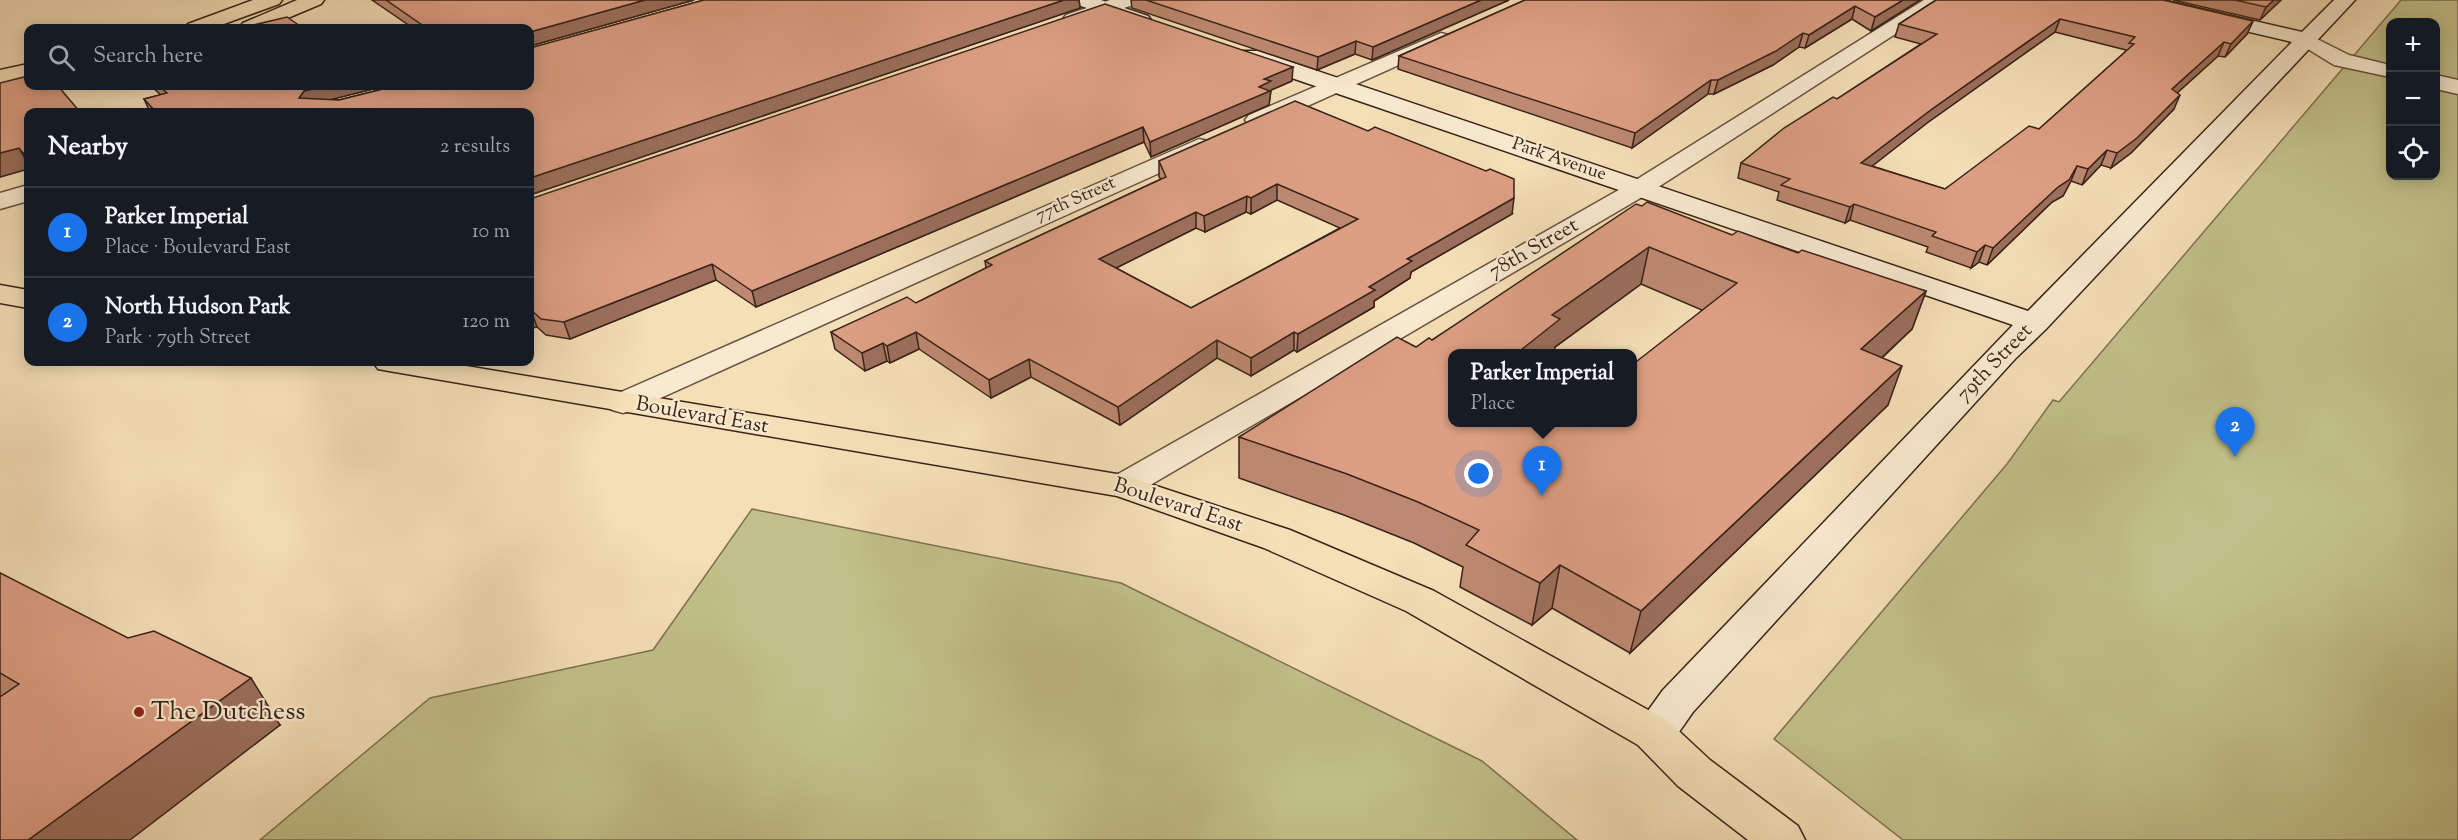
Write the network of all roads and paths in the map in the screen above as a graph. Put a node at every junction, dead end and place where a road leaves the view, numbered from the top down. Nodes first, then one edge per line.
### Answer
1 (272, 0) edge
2 (314, 0) edge
3 (1082, 0) edge
4 (1129, 0) edge
5 (1938, 0) edge
6 (2137, 0) edge
7 (2346, 0) edge
8 (1106, 8) junction
9 (206, 24) edge
10 (256, 24) edge
11 (1057, 24) edge
12 (1157, 25) edge
13 (1456, 33) edge
14 (2306, 39) junction
15 (1236, 52) edge
16 (2386, 52) edge
17 (2440, 64) edge
18 (2458, 68) edge
19 (2386, 70) edge
20 (24, 72) edge
21 (0, 77) edge
22 (24, 83) edge
23 (2440, 83) edge
24 (1336, 85) junction
25 (2458, 87) edge
26 (0, 88) edge
27 (1640, 188) junction
28 (24, 194) edge
29 (0, 201) edge
30 (0, 294) edge
31 (24, 298) edge
32 (2035, 323) junction
33 (413, 366) edge
34 (675, 396) junction
35 (1123, 486) junction
36 (1653, 733) junction
37 (1782, 840) edge

1 - 9 main road
2 - 10 main road
3 - 8 street
4 - 8 street
5 - 27 street, 78th Street
6 - 14 street
7 - 14 street, 79th Street
8 - 11 street
8 - 12 street
13 - 24 street, 77th Street
14 - 16 street
14 - 19 street
14 - 32 street, 79th Street
15 - 24 street, Park Avenue
17 - 18 street
20 - 21 main road
22 - 26 main road
23 - 25 street
24 - 27 street, Park Avenue
24 - 34 street, 77th Street
27 - 32 street, Park Avenue
27 - 35 street, 78th Street
28 - 29 street
30 - 31 main road
32 - 36 street, 79th Street
33 - 34 main road, Boulevard East
34 - 35 main road, Boulevard East
35 - 36 main road, Boulevard East
36 - 37 main road, Boulevard East

